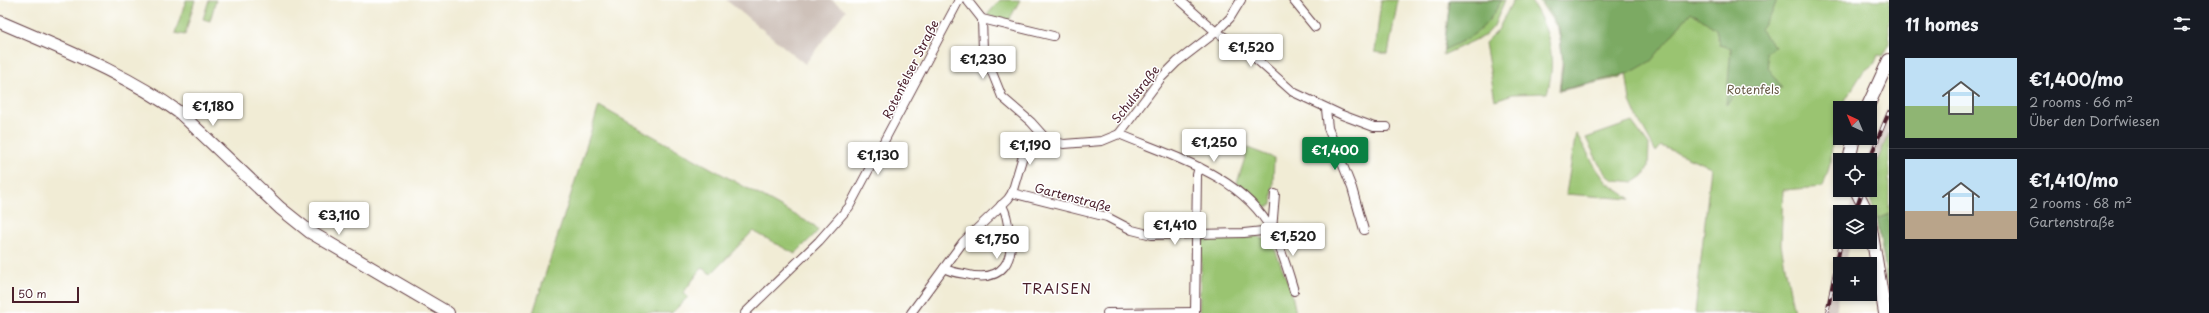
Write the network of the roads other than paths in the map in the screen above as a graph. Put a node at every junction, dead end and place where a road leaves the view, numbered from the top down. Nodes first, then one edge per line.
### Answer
1 (959, 0) edge
2 (967, 0) edge
3 (1180, 0) edge
4 (1240, 0) edge
5 (1293, 0) edge
6 (982, 18) junction
7 (0, 22) edge
8 (1315, 27) dead end
9 (1216, 32) junction
10 (1053, 36) dead end
11 (1889, 60) edge
12 (1870, 101) edge
13 (1326, 110) junction
14 (1387, 127) dead end
15 (1040, 134) junction
16 (1119, 134) junction
17 (1199, 167) junction
18 (1012, 193) junction
19 (1275, 194) dead end
20 (1001, 205) junction
21 (1272, 230) junction
22 (1364, 230) dead end
23 (1198, 234) junction
24 (1874, 249) edge
25 (944, 268) junction
26 (1294, 291) dead end
27 (1195, 312) edge
28 (448, 313) edge
29 (745, 313) edge
30 (911, 313) edge
31 (1107, 313) edge
32 (1885, 313) edge

1 - 29 street, Rotenfelser Straße
2 - 6 street
3 - 9 street
4 - 9 street, Schulstraße
5 - 8 street
6 - 10 street
6 - 15 street
7 - 28 main road
9 - 13 street
9 - 16 street, Schulstraße
11 - 12 main road
13 - 14 street
13 - 22 street
15 - 16 street, Schulstraße
15 - 18 street
16 - 17 street
17 - 21 street
17 - 23 street
18 - 20 street
18 - 23 street, Gartenstraße
19 - 21 street
20 - 25 street
20 - 25 street
21 - 23 street, Gartenstraße
21 - 26 street
23 - 27 street
24 - 32 main road
25 - 30 street
27 - 31 street

